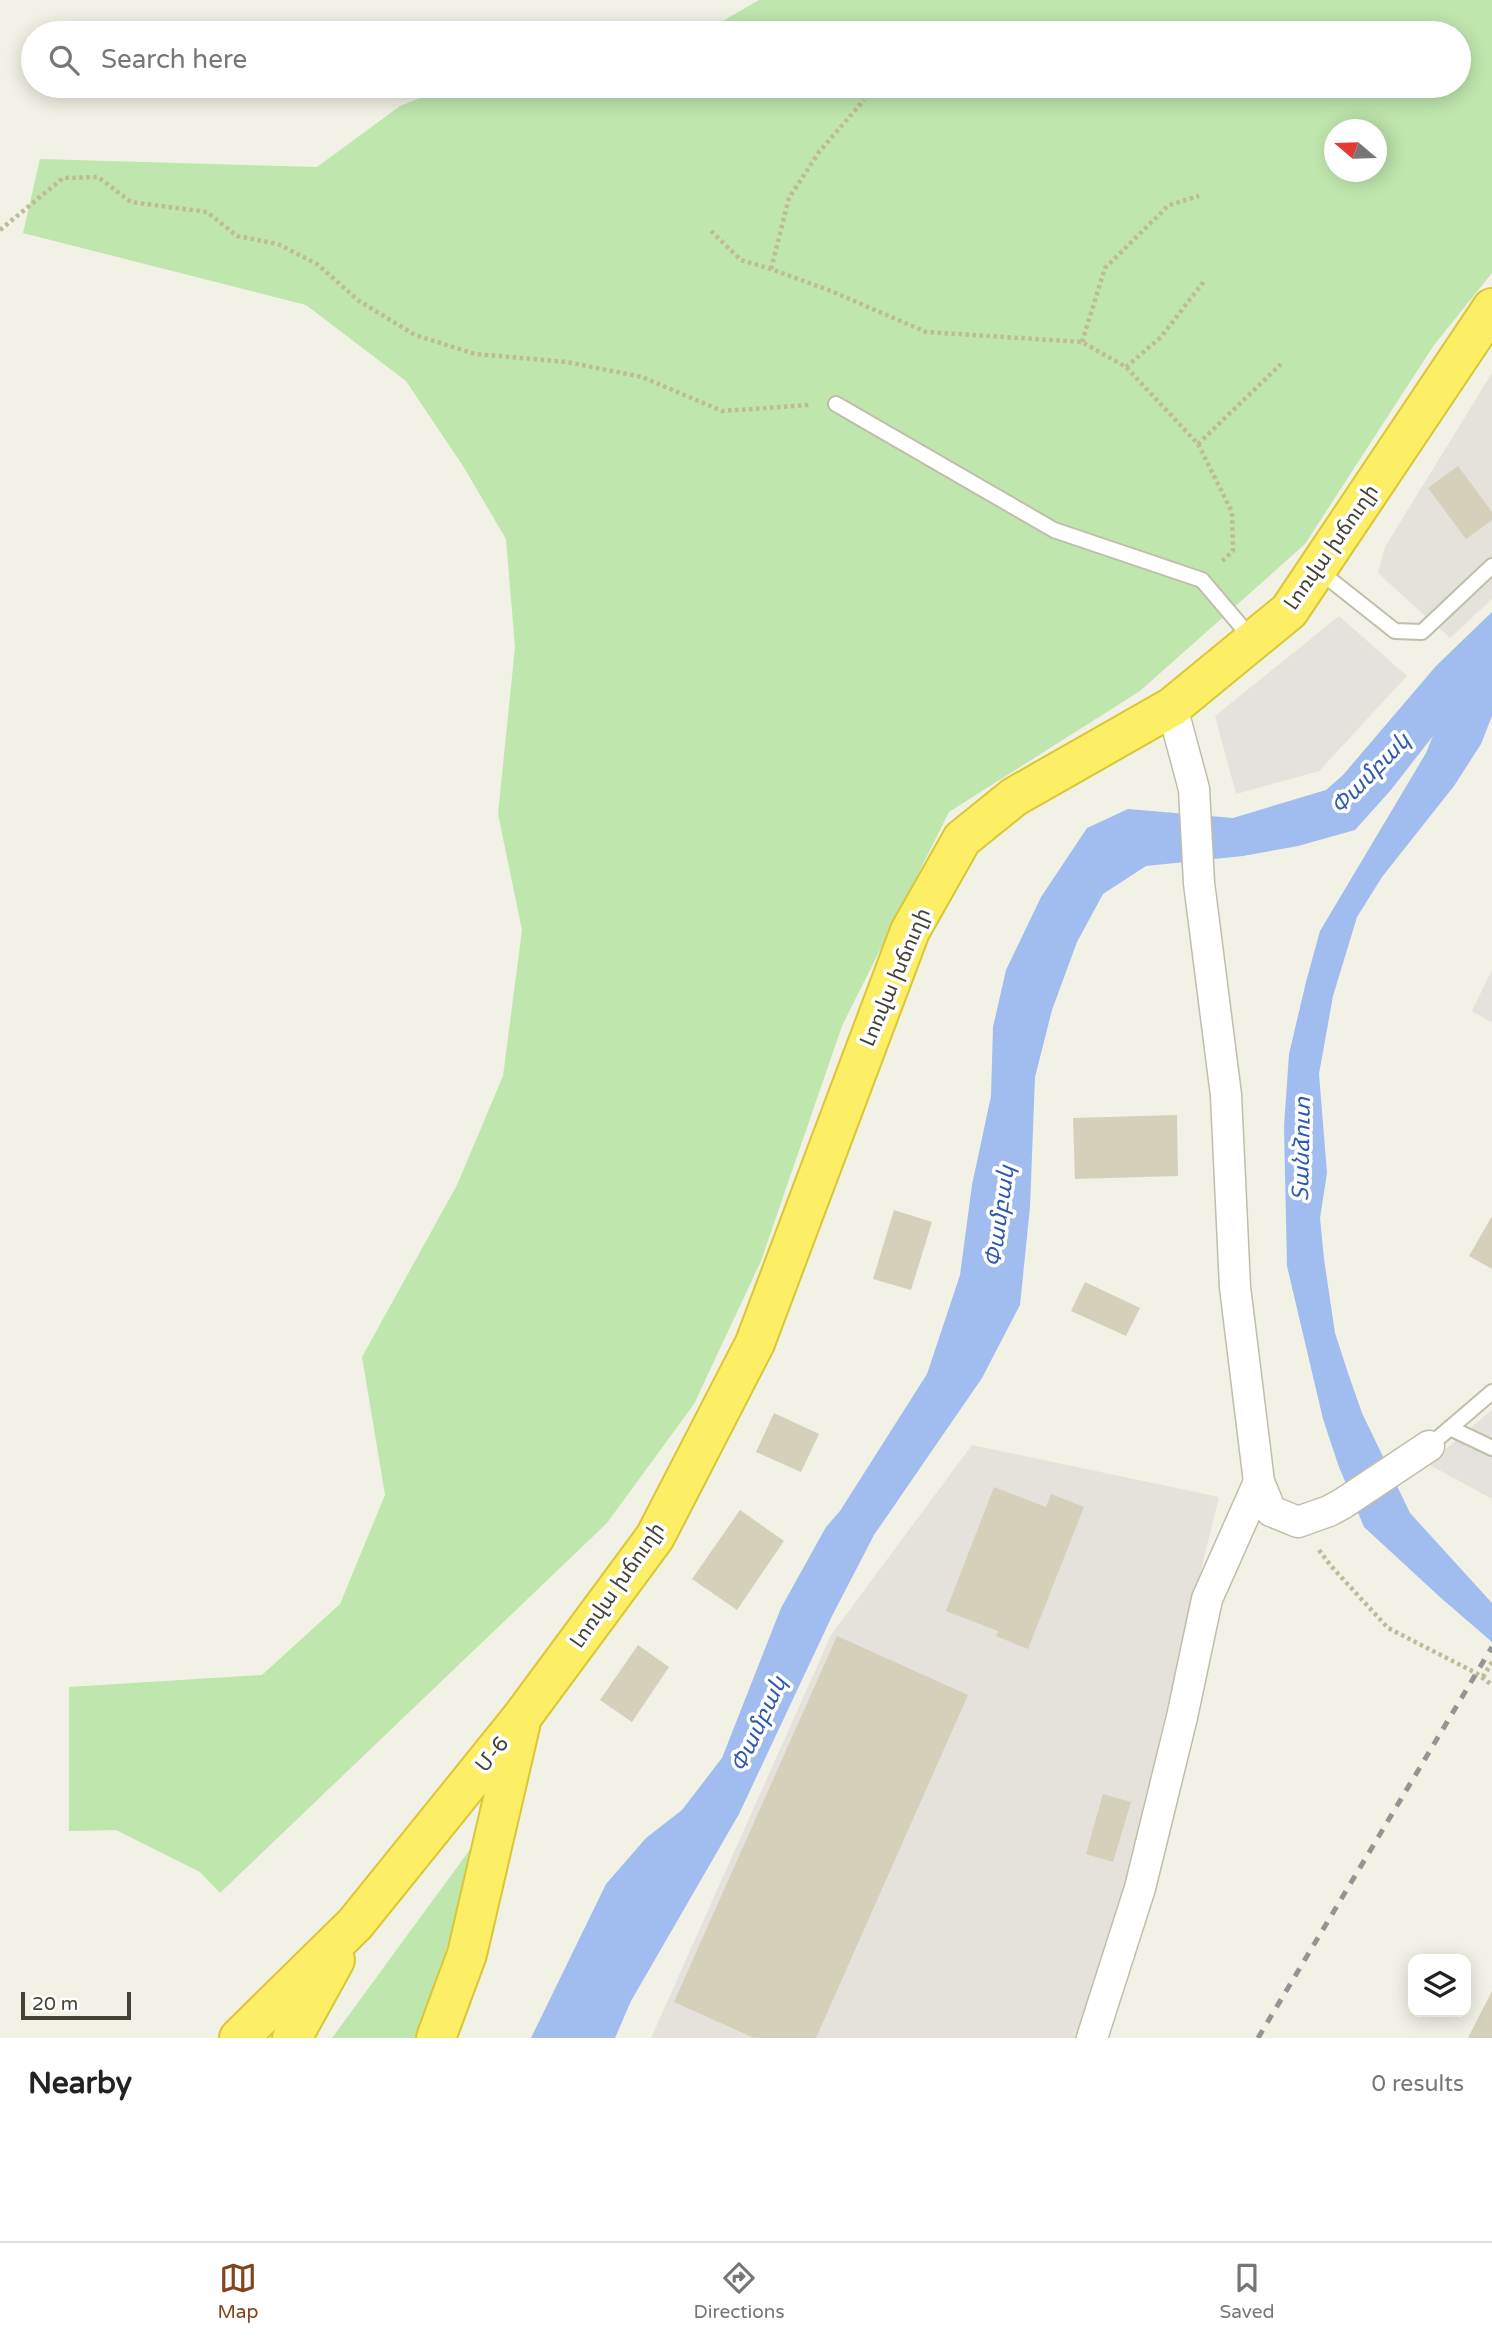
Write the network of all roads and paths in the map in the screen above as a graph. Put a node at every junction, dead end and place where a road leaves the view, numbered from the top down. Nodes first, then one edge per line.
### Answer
1 (864, 100) dead end
2 (1199, 196) dead end
3 (0, 230) edge
4 (711, 231) dead end
5 (771, 269) junction
6 (1205, 280) dead end
7 (1492, 308) edge
8 (1082, 342) junction
9 (1281, 364) dead end
10 (1126, 367) junction
11 (836, 404) joint
12 (1198, 444) junction
13 (1492, 566) edge
14 (1317, 569) junction
15 (1202, 580) junction
16 (1253, 640) junction
17 (1172, 707) junction
18 (1492, 1392) edge
19 (1440, 1437) junction
20 (1492, 1448) edge
21 (1259, 1482) junction
22 (1298, 1522) junction
23 (1492, 1662) edge
24 (1483, 1677) junction
25 (1492, 1685) edge
26 (522, 1717) junction
27 (355, 1924) junction
28 (239, 2038) edge
29 (292, 2038) edge
30 (436, 2038) edge
31 (1092, 2038) edge

1 - 5 path
2 - 8 path
3 - 11 path
4 - 5 path
5 - 8 path
6 - 10 path
7 - 14 highway, Լոռվա խճուղի / Մ-6
8 - 10 path
9 - 12 path
10 - 12 path
11 - 15 lane
12 - 15 path
13 - 14 lane
14 - 16 highway, Լոռվա խճուղի / Մ-6
15 - 16 lane
16 - 17 highway, Լոռվա խճուղի / Մ-6
17 - 21 street
17 - 26 highway, Լոռվա խճուղի / Մ-6
18 - 19 lane
19 - 20 lane
19 - 22 street
21 - 22 street
21 - 31 street
22 - 24 path
23 - 24 path
24 - 25 path
26 - 27 highway, Մ-6 / Մ-6
26 - 30 highway, Մ-6 / Մ-6
27 - 28 highway, Մ-6 / Մ-6
27 - 29 highway, Մ-6

